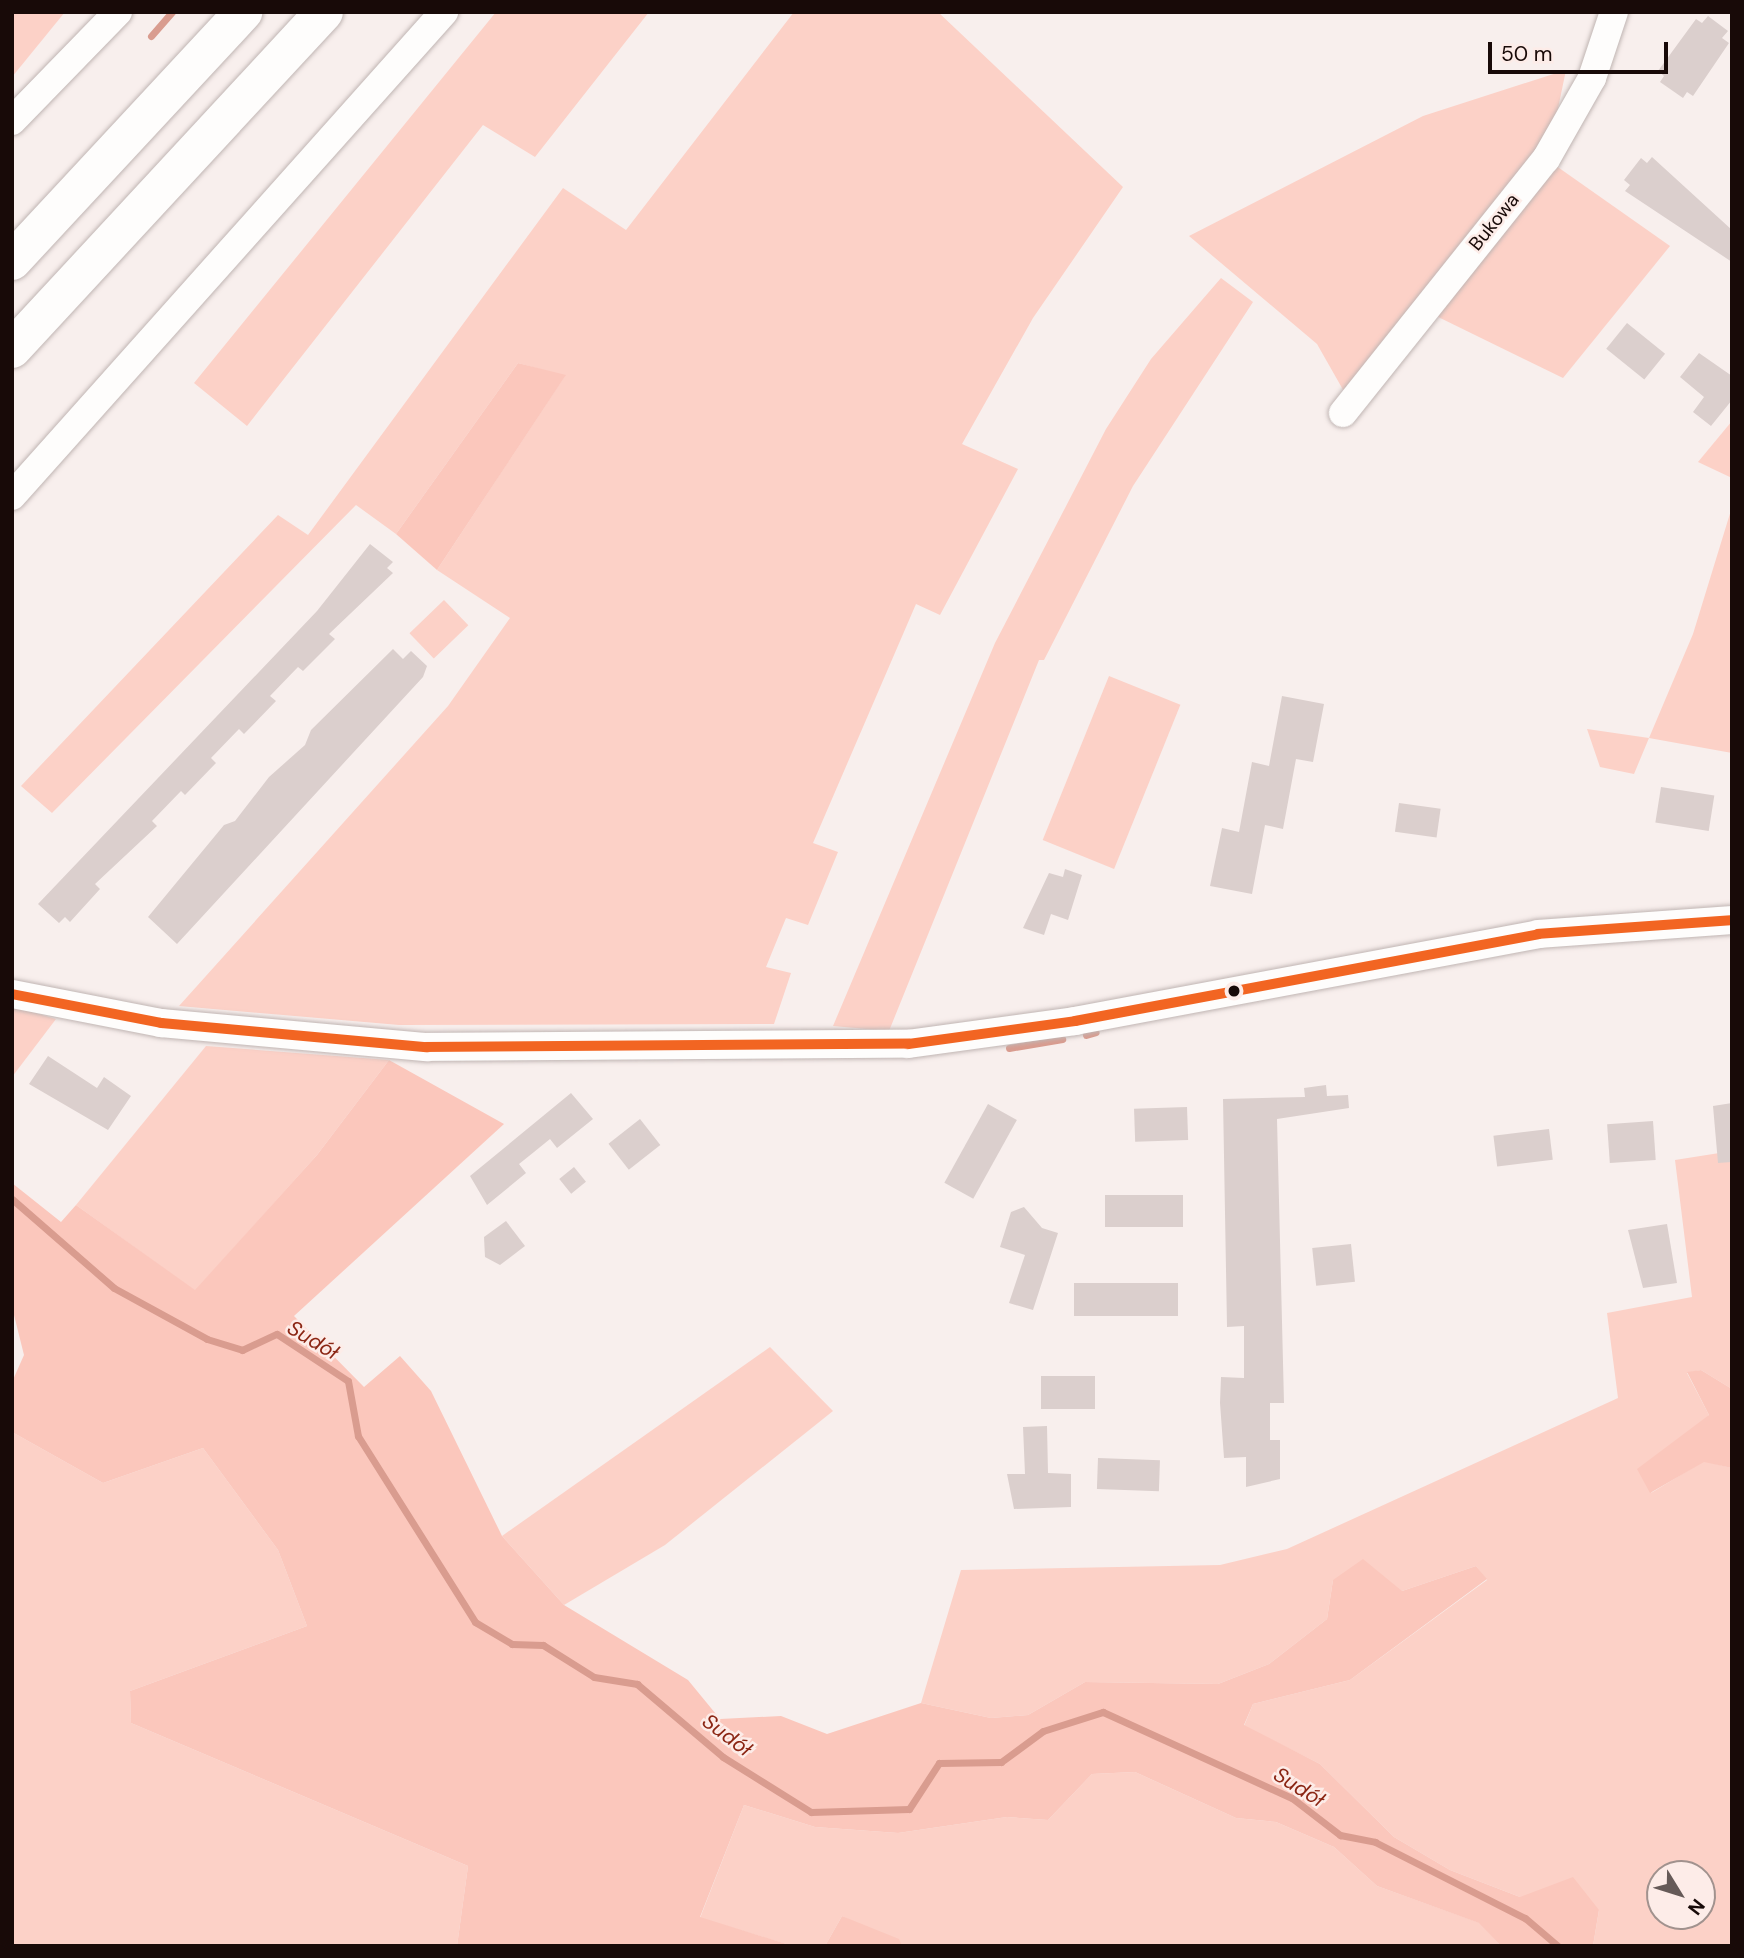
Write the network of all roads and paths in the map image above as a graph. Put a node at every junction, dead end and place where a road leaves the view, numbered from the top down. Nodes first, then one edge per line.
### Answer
1 (118, 12) edge
2 (243, 12) edge
3 (324, 12) edge
4 (444, 12) edge
5 (1614, 12) edge
6 (12, 121) edge
7 (12, 261) edge
8 (12, 349) edge
9 (1343, 413) dead end
10 (12, 496) edge
11 (1732, 920) edge
12 (12, 994) edge

1 - 6 street
2 - 7 highway
3 - 8 highway
4 - 10 street
5 - 9 street, Bukowa
11 - 12 street

